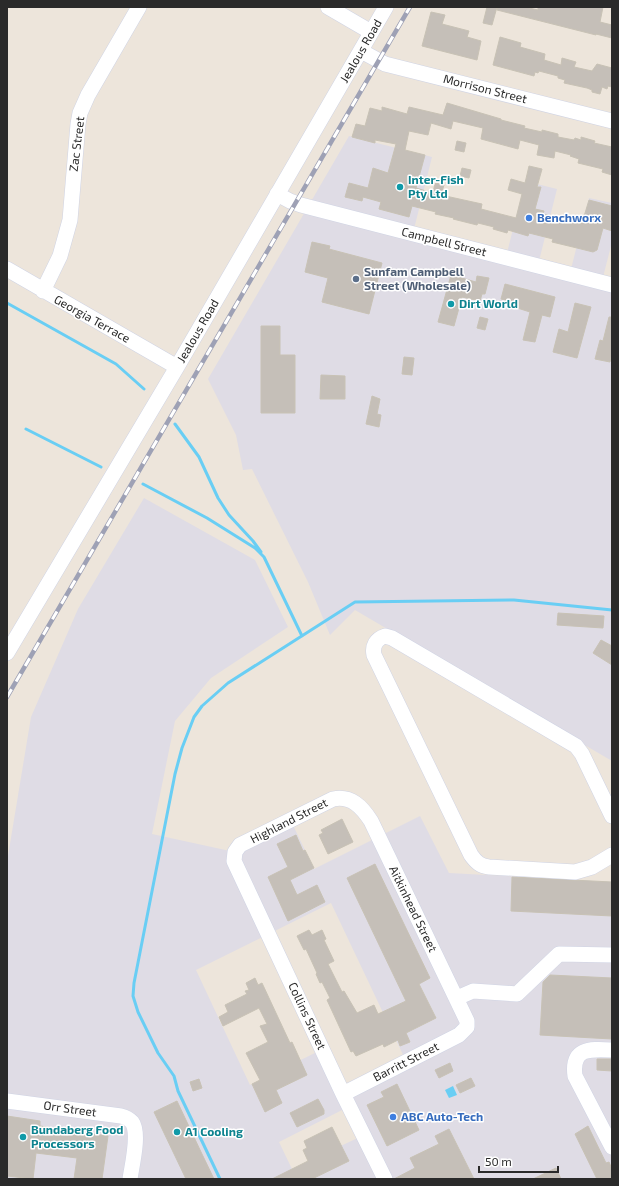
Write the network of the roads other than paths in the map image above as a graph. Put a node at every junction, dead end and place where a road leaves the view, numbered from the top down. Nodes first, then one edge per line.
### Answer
1 (139, 7) edge
2 (328, 7) edge
3 (386, 7) edge
4 (371, 32) junction
5 (361, 51) junction
6 (612, 121) edge
7 (278, 194) junction
8 (7, 269) edge
9 (612, 285) edge
10 (43, 291) junction
11 (177, 367) junction
12 (7, 653) edge
13 (348, 799) joint
14 (612, 816) edge
15 (235, 852) joint
16 (612, 855) edge
17 (612, 955) edge
18 (457, 998) junction
19 (466, 1027) joint
20 (612, 1050) edge
21 (343, 1094) junction
22 (7, 1101) edge
23 (612, 1147) edge
24 (130, 1179) edge
25 (385, 1179) edge

1 - 10 street, Zac Street
2 - 4 street
3 - 4 street, Jealous Road
4 - 5 street, Jealous Road
5 - 6 street, Morrison Street
5 - 7 street, Jealous Road
7 - 9 street, Campbell Street
7 - 11 street, Jealous Road
8 - 10 street, Georgia Terrace
10 - 11 street, Georgia Terrace
11 - 12 street, Jealous Road
13 - 15 street, Highland Street
13 - 18 street, Aitkinhead Street
14 - 16 street
15 - 21 street, Collins Street
17 - 18 street
18 - 19 street, Aitkinhead Street
19 - 21 street, Barritt Street
20 - 23 street
21 - 25 street, Collins Street
22 - 24 street, Orr Street

